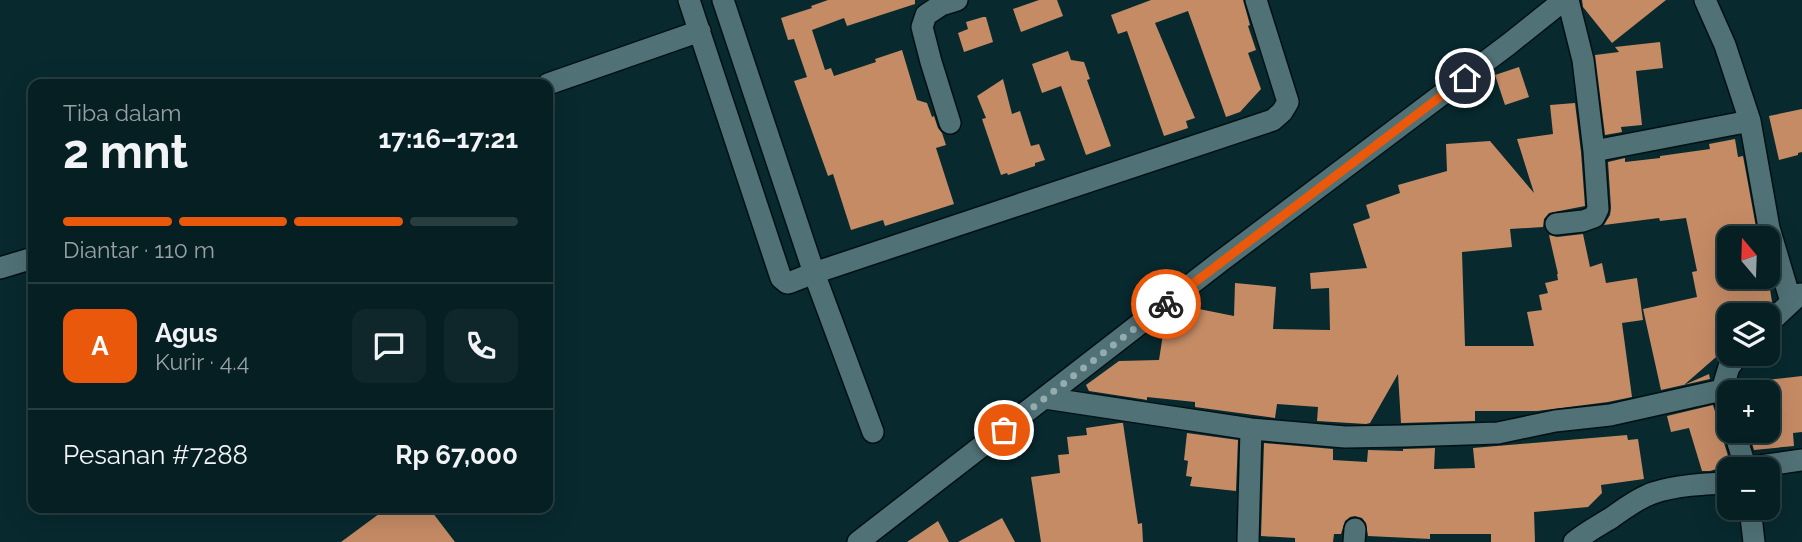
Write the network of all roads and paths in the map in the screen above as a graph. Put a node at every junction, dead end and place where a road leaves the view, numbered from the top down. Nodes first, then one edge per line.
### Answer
1 (690, 0) edge
2 (723, 0) edge
3 (957, 0) edge
4 (1256, 0) edge
5 (1566, 0) edge
6 (1705, 0) edge
7 (700, 32) junction
8 (553, 82) edge
9 (1750, 121) junction
10 (950, 123) dead end
11 (1594, 150) junction
12 (1556, 224) dead end
13 (28, 260) edge
14 (0, 268) edge
15 (814, 273) junction
16 (1796, 297) edge
17 (1780, 312) edge
18 (1717, 391) edge
19 (1045, 398) junction
20 (1251, 429) junction
21 (873, 432) dead end
22 (1802, 460) edge
23 (1780, 463) edge
24 (1717, 484) edge
25 (1751, 520) edge
26 (858, 542) edge
27 (1248, 542) edge
28 (1574, 542) edge
29 (1754, 542) edge

1 - 7 street
2 - 15 street
3 - 10 street
4 - 15 street
5 - 11 street
5 - 19 street
6 - 9 street
7 - 8 street
7 - 15 street
9 - 11 street
9 - 16 street
11 - 12 street
13 - 14 street
15 - 21 street
16 - 17 street
18 - 20 street
19 - 20 street
19 - 26 street
20 - 27 street
22 - 23 street
24 - 28 street
25 - 29 street

